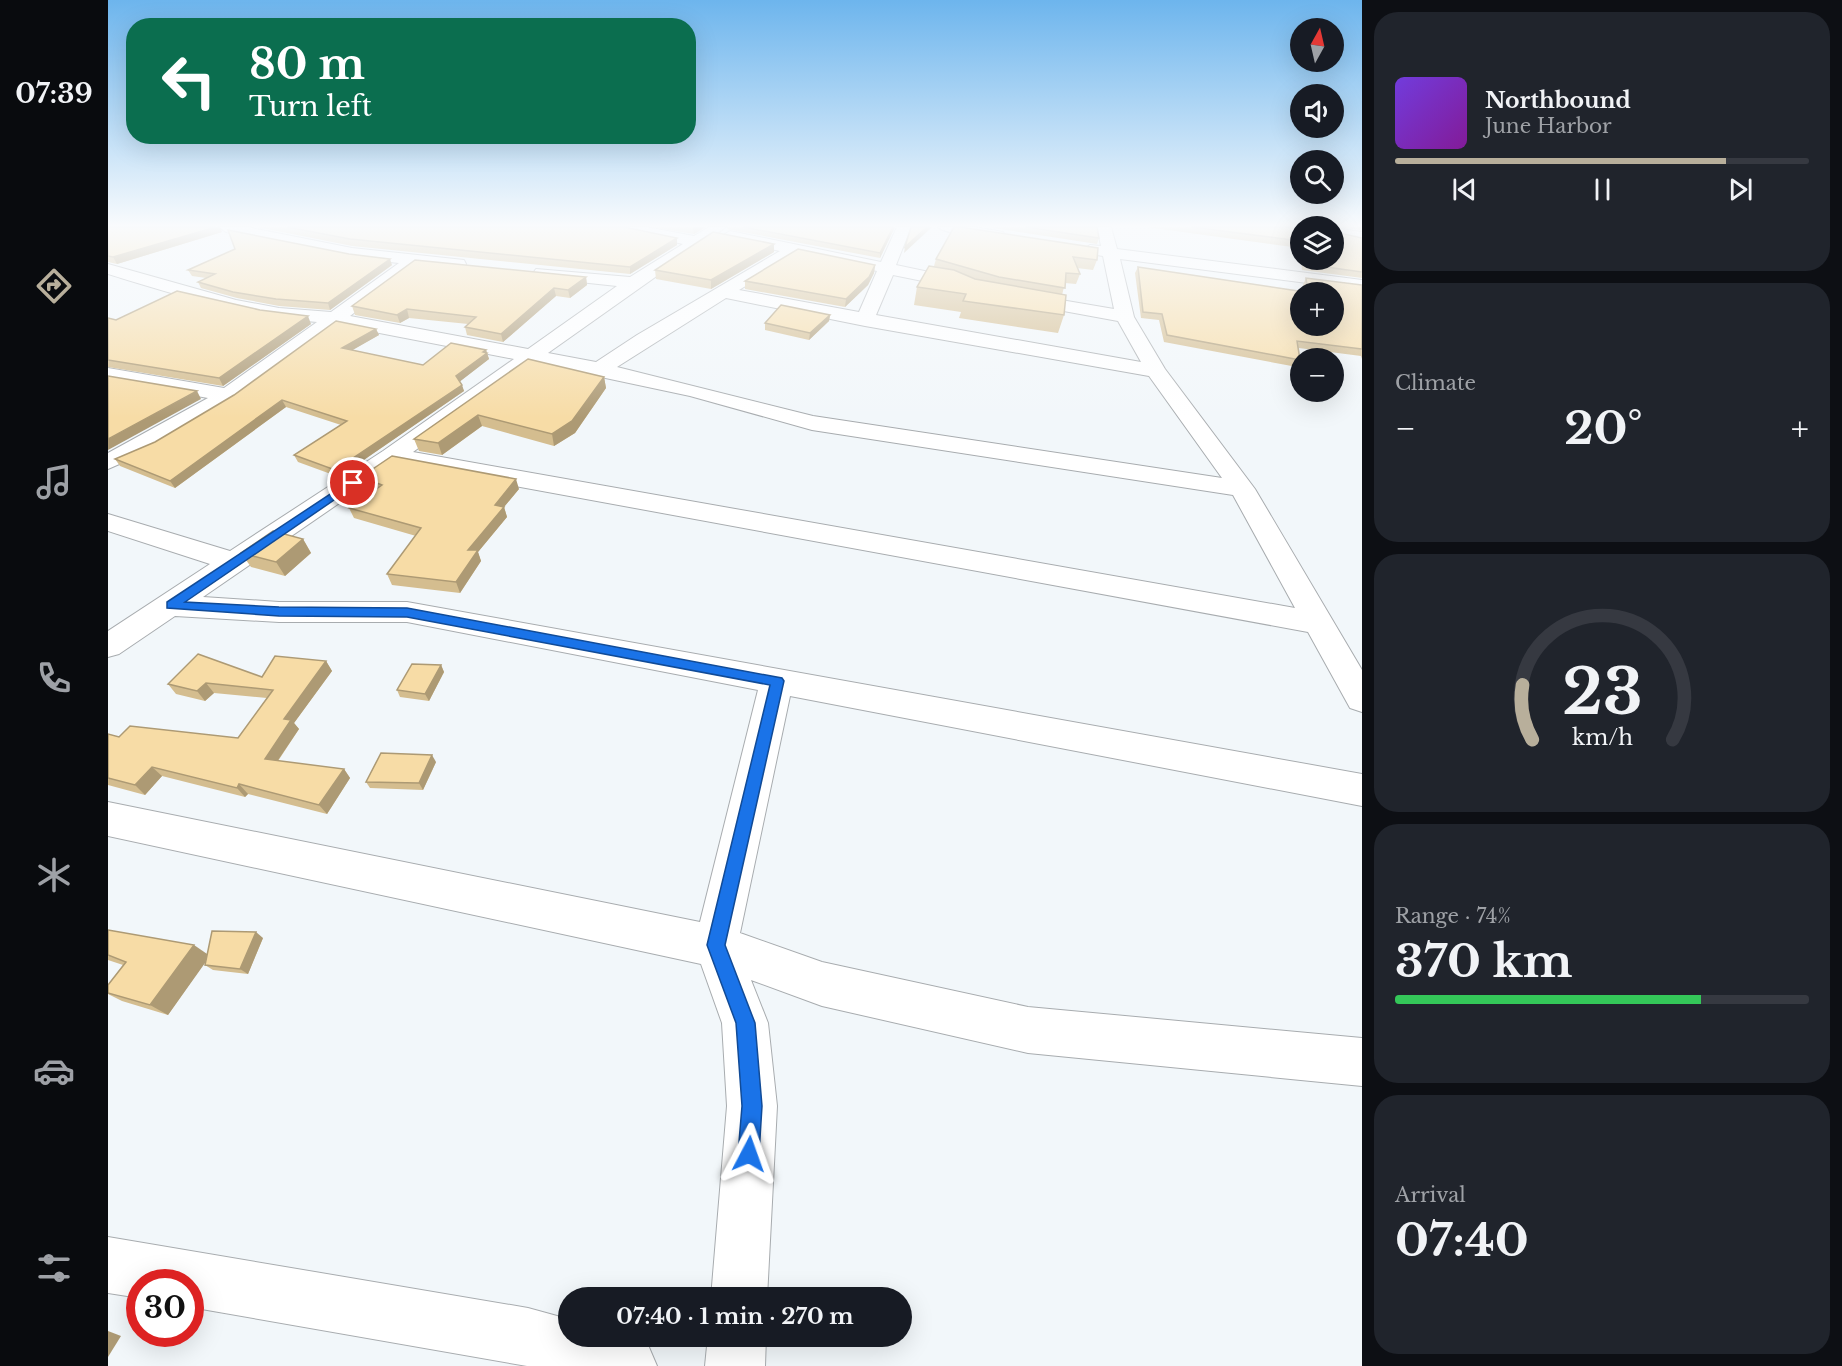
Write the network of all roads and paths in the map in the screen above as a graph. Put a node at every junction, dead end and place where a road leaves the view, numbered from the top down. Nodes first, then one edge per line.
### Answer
1 (184, 291) edge
2 (371, 291) edge
3 (622, 291) edge
4 (877, 291) edge
5 (983, 291) edge
6 (1119, 291) edge
7 (724, 292) joint
8 (987, 292) edge
9 (1008, 296) edge
10 (1125, 317) junction
11 (333, 318) junction
12 (865, 320) junction
13 (530, 356) junction
14 (600, 369) junction
15 (1156, 371) junction
16 (108, 374) edge
17 (229, 395) junction
18 (392, 456) junction
19 (108, 462) edge
20 (1242, 489) junction
21 (108, 522) edge
22 (235, 562) junction
23 (171, 605) junction
24 (1318, 623) junction
25 (108, 646) edge
26 (777, 681) junction
27 (1362, 699) edge
28 (1362, 789) edge
29 (108, 819) edge
30 (716, 945) junction
31 (1362, 1062) edge
32 (108, 1265) edge
33 (740, 1287) edge
34 (736, 1347) edge
35 (627, 1366) edge
36 (735, 1366) edge

1 - 11 street
2 - 11 street
3 - 13 street
4 - 12 street
5 - 8 street
6 - 10 street
7 - 12 street
7 - 14 street
9 - 10 street
10 - 15 street
11 - 13 street
11 - 17 street
12 - 15 street
13 - 14 street
13 - 18 street
14 - 20 street
15 - 20 street
16 - 17 street
17 - 19 street
18 - 22 street
18 - 24 street
20 - 24 street
21 - 22 street
22 - 23 street
23 - 25 street
23 - 26 street
24 - 27 street
26 - 28 street
26 - 30 street
29 - 30 street
30 - 31 street
30 - 33 street
32 - 35 street
34 - 36 street

